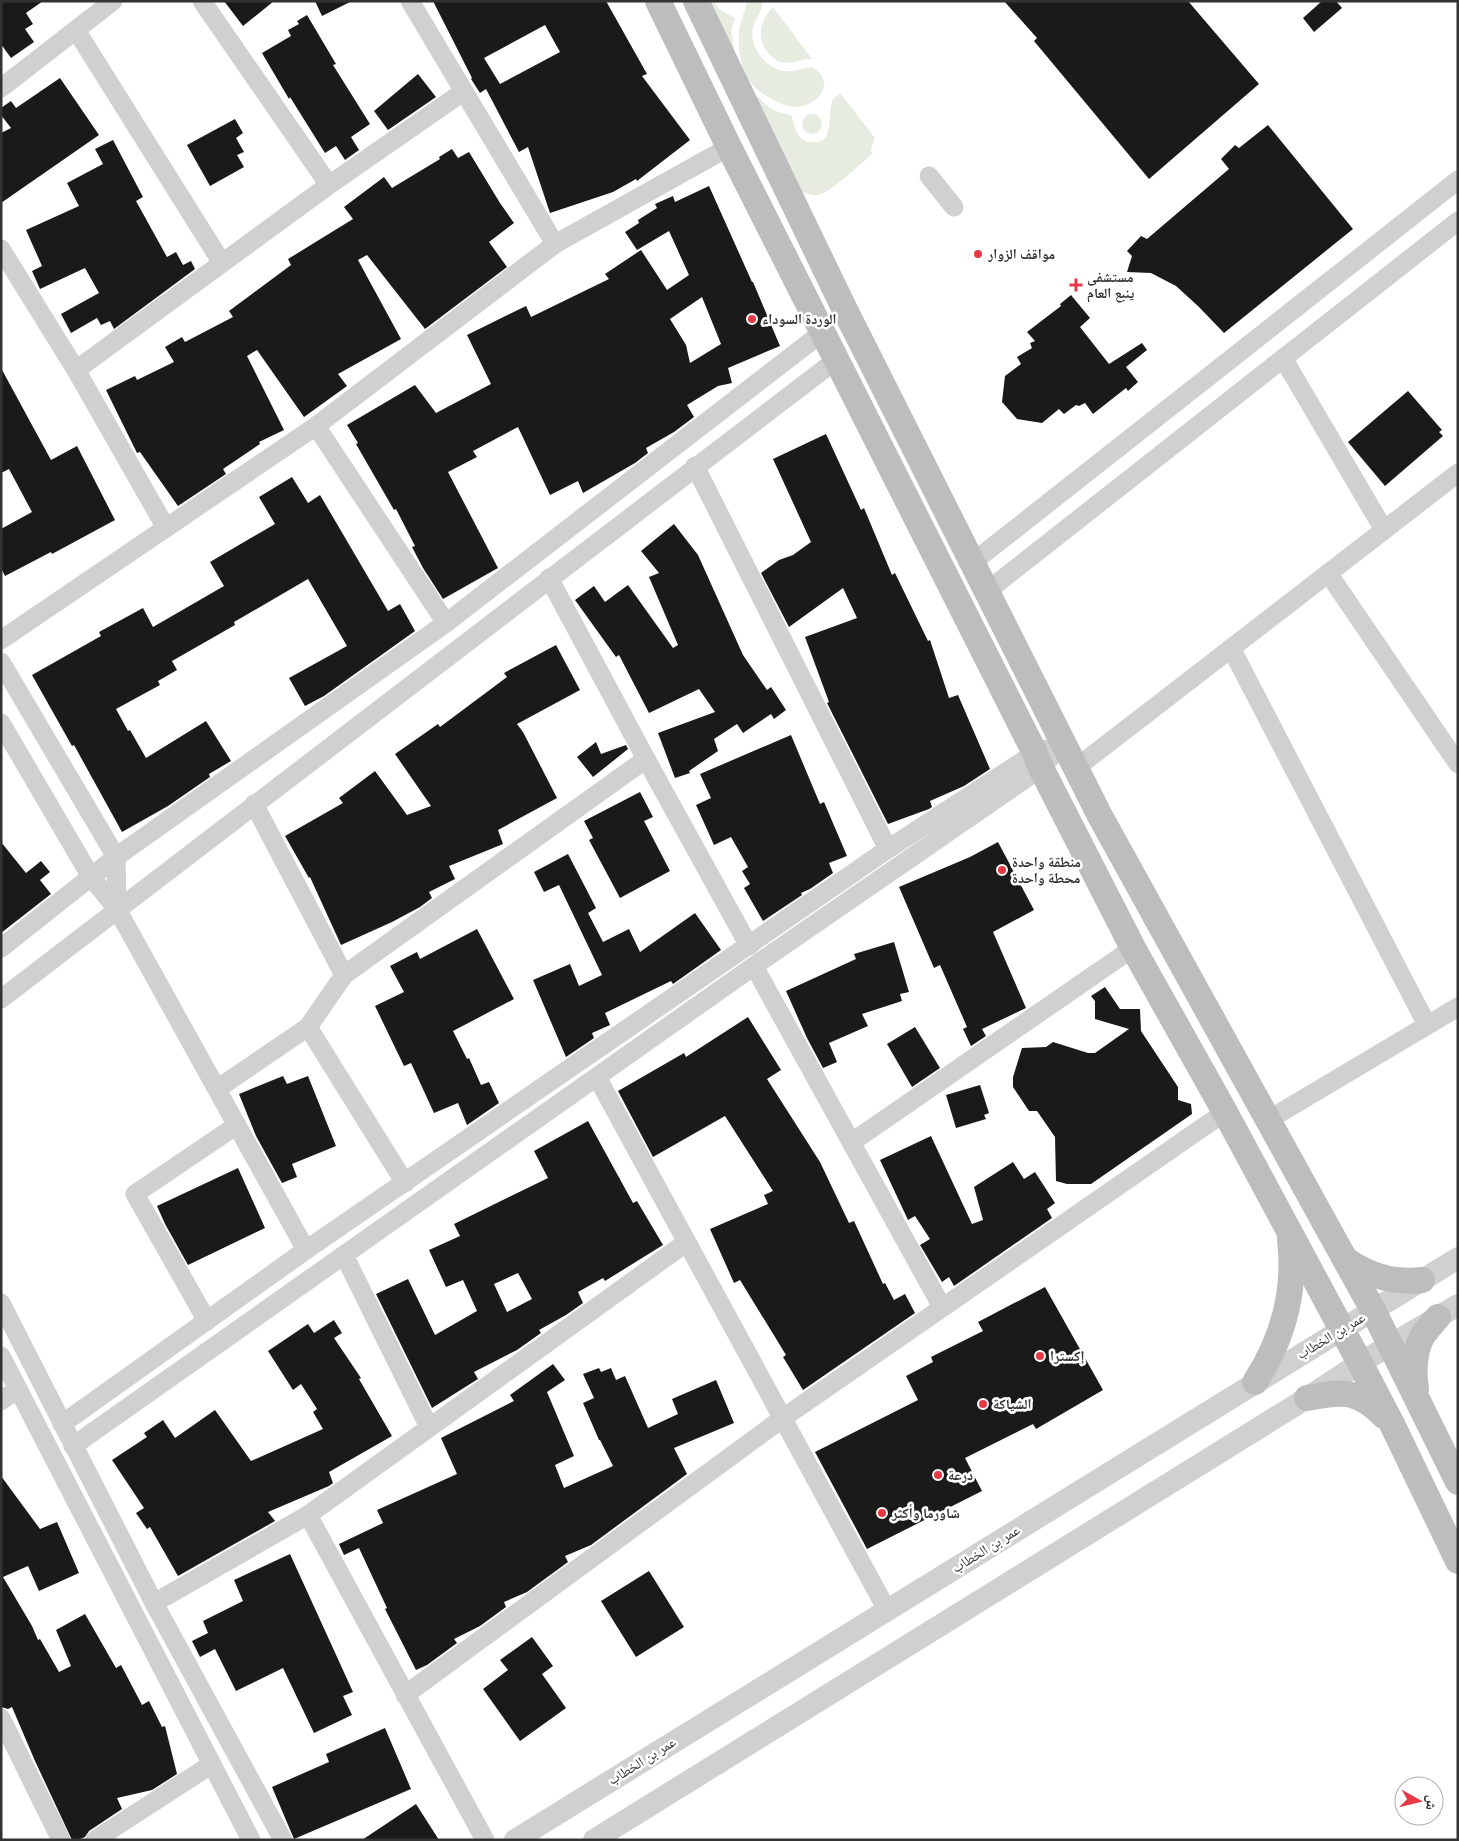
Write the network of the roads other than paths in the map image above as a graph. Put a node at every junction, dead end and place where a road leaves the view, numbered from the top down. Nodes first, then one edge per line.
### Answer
1 (113, 1) edge
2 (202, 1) edge
3 (410, 1) edge
4 (658, 1) edge
5 (696, 1) edge
6 (76, 30) junction
7 (1, 88) edge
8 (463, 92) junction
9 (729, 147) junction
10 (929, 176) dead end
11 (1458, 180) edge
12 (329, 185) junction
13 (954, 207) dead end
14 (1458, 220) edge
15 (554, 244) junction
16 (1, 249) edge
17 (222, 263) junction
18 (823, 332) junction
19 (1284, 358) junction
20 (836, 360) junction
21 (76, 370) junction
22 (316, 426) junction
23 (695, 466) junction
24 (1458, 473) edge
25 (166, 528) junction
26 (1384, 530) junction
27 (972, 563) junction
28 (1328, 573) junction
29 (549, 578) junction
30 (986, 592) junction
31 (446, 623) junction
32 (1, 640) edge
33 (1231, 648) junction
34 (1, 662) edge
35 (1, 723) edge
36 (1064, 743) junction
37 (646, 759) junction
38 (1038, 760) junction
39 (1458, 764) edge
40 (1076, 768) junction
41 (254, 804) junction
42 (1112, 837) junction
43 (888, 849) junction
44 (1085, 853) junction
45 (116, 858) junction
46 (91, 877) junction
47 (117, 909) junction
48 (749, 946) junction
49 (1, 948) edge
50 (1133, 948) junction
51 (754, 966) junction
52 (344, 975) junction
53 (1, 999) edge
54 (1458, 1007) edge
55 (1427, 1025) junction
56 (308, 1027) junction
57 (597, 1077) junction
58 (217, 1089) junction
59 (1225, 1112) junction
60 (1268, 1120) junction
61 (236, 1125) junction
62 (852, 1142) junction
63 (405, 1183) junction
64 (1289, 1232) junction
65 (687, 1242) junction
66 (306, 1250) junction
67 (344, 1255) junction
68 (1458, 1258) edge
69 (1345, 1259) junction
70 (1422, 1280) junction
71 (1, 1302) edge
72 (942, 1307) junction
73 (1373, 1310) junction
74 (1448, 1311) edge
75 (207, 1321) junction
76 (1341, 1329) junction
77 (1392, 1346) junction
78 (1, 1356) edge
79 (1360, 1363) junction
80 (1256, 1382) junction
81 (18, 1389) junction
82 (1307, 1398) junction
83 (1, 1401) edge
84 (1419, 1402) junction
85 (783, 1418) junction
86 (62, 1424) junction
87 (1392, 1424) junction
88 (429, 1428) junction
89 (73, 1446) junction
90 (1458, 1482) edge
91 (308, 1515) junction
92 (1458, 1561) edge
93 (154, 1603) junction
94 (887, 1610) junction
95 (405, 1695) junction
96 (1, 1718) edge
97 (212, 1764) junction
98 (61, 1840) edge
99 (94, 1840) edge
100 (251, 1840) edge
101 (283, 1840) edge
102 (485, 1840) edge
103 (515, 1840) edge
104 (594, 1840) edge

1 - 6 street
2 - 12 street
3 - 8 street
4 - 9 main road
5 - 27 main road
6 - 7 street
6 - 17 street
8 - 12 street
8 - 15 street
9 - 15 street
9 - 18 main road
10 - 13 street
11 - 27 street
12 - 17 street
14 - 19 street
15 - 22 street
16 - 21 street
17 - 21 street
18 - 20 main road
18 - 31 street
19 - 26 street
19 - 30 street
20 - 23 street
20 - 38 main road
21 - 25 street
22 - 25 street
22 - 31 street
23 - 29 street
23 - 43 street
24 - 26 street
25 - 32 street
26 - 28 street
27 - 30 main road
28 - 33 street
28 - 39 street
29 - 37 street
29 - 41 street
30 - 36 main road
31 - 45 street
33 - 40 street
33 - 55 street
34 - 45 street
35 - 46 street
36 - 38 street
36 - 40 main road
37 - 48 street
37 - 52 street
38 - 43 street
38 - 44 main road
38 - 51 street
40 - 42 main road
41 - 47 street
41 - 52 street
42 - 44 main road
42 - 60 main road
43 - 48 street
44 - 50 main road
45 - 46 street
45 - 47 street
46 - 47 street
46 - 49 street
47 - 53 street
47 - 58 street
48 - 63 street
50 - 59 main road
50 - 62 street
51 - 57 street
51 - 62 street
52 - 56 street
54 - 55 street
55 - 60 street
56 - 58 street
56 - 63 street
57 - 65 street
57 - 67 street
58 - 61 street
59 - 64 main road
59 - 72 street
60 - 69 main road
61 - 66 street
61 - 75 street
62 - 72 street
63 - 66 street
64 - 76 main road
64 - 80 main road
65 - 85 street
65 - 88 street
66 - 75 street
67 - 88 street
67 - 89 street
68 - 70 street, عمر بن الخطاب
69 - 70 main road
69 - 73 main road
70 - 73 street, عمر بن الخطاب
71 - 86 street
72 - 85 street
73 - 76 street, عمر بن الخطاب
73 - 77 main road
74 - 77 street
74 - 84 main road
75 - 86 street
76 - 79 main road
76 - 80 street, عمر بن الخطاب
77 - 79 street
77 - 84 main road
78 - 81 street
79 - 82 street
79 - 87 main road
80 - 94 street, عمر بن الخطاب
81 - 83 street
81 - 97 street
82 - 87 main road
82 - 104 street
84 - 90 main road
85 - 94 street
85 - 95 street
86 - 89 street
87 - 92 main road
88 - 91 street
89 - 93 street
91 - 93 street
91 - 95 street
93 - 101 street
94 - 103 street, عمر بن الخطاب
95 - 102 street
96 - 98 street
97 - 99 street
97 - 100 street

